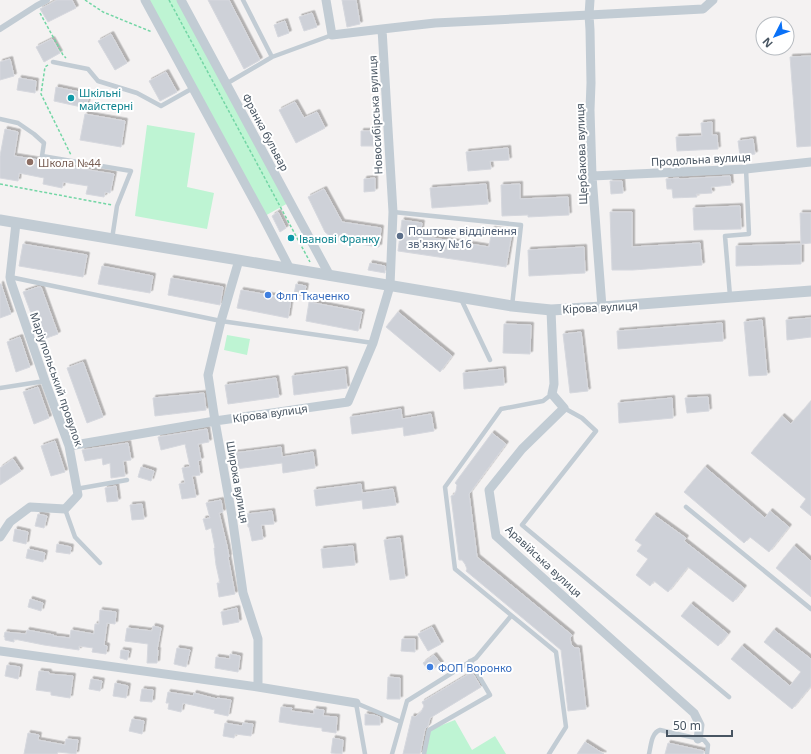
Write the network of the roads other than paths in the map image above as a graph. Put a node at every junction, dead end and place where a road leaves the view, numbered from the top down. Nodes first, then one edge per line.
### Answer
1 (47, 0) edge
2 (145, 0) edge
3 (181, 0) edge
4 (243, 0) edge
5 (326, 0) edge
6 (590, 0) edge
7 (713, 0) edge
8 (589, 15) junction
9 (0, 29) edge
10 (382, 29) junction
11 (332, 35) junction
12 (272, 57) junction
13 (54, 62) road end
14 (226, 84) junction
15 (193, 88) junction
16 (0, 119) edge
17 (811, 162) edge
18 (746, 169) junction
19 (592, 176) junction
20 (393, 212) junction
21 (0, 220) edge
22 (16, 223) junction
23 (112, 239) junction
24 (239, 260) junction
25 (290, 269) junction
26 (330, 276) junction
27 (10, 277) junction
28 (390, 286) junction
29 (811, 291) edge
30 (461, 298) junction
31 (730, 298) junction
32 (512, 306) junction
33 (602, 307) junction
34 (551, 310) junction
35 (221, 321) junction
36 (373, 343) junction
37 (490, 360) dead end
38 (45, 381) junction
39 (0, 388) edge
40 (552, 394) junction
41 (564, 408) junction
42 (215, 421) junction
43 (69, 446) junction
44 (127, 480) dead end
45 (76, 489) junction
46 (686, 507) dead end
47 (65, 509) junction
48 (0, 537) edge
49 (100, 563) dead end
50 (811, 609) edge
51 (511, 616) junction
52 (0, 651) edge
53 (470, 661) junction
54 (258, 687) junction
55 (729, 697) dead end
56 (356, 703) junction
57 (401, 722) junction
58 (698, 739) junction
59 (365, 754) edge
60 (392, 754) edge
61 (424, 754) edge
62 (549, 754) edge
63 (649, 754) edge
64 (707, 754) edge

1 - 9 street
2 - 15 street
3 - 14 street, Франка бульвар
4 - 12 lane
5 - 11 street
6 - 8 street, Щербакова вулиця
7 - 8 street
8 - 10 street
8 - 19 street, Щербакова вулиця
10 - 11 street
10 - 20 street, Новосибірська вулиця
11 - 12 lane
12 - 14 lane
13 - 15 lane
14 - 26 street, Франка бульвар
15 - 25 street
16 - 23 lane
17 - 18 street, Продольна вулиця
18 - 19 street, Продольна вулиця
18 - 31 lane
19 - 33 street, Щербакова вулиця
20 - 28 street, Новосибірська вулиця
20 - 32 lane
21 - 22 street, Кірова вулиця
22 - 23 street, Кірова вулиця
22 - 27 street, Маріупольський провулок
23 - 24 street, Кірова вулиця
24 - 25 street, Кірова вулиця
24 - 35 street, Широка вулиця
25 - 26 street, Кірова вулиця
26 - 28 street, Кірова вулиця
27 - 35 lane
27 - 38 street, Маріупольський провулок
28 - 30 street, Кірова вулиця
28 - 36 street, Кірова вулиця
29 - 31 street, Кірова вулиця
30 - 32 street, Кірова вулиця
30 - 37 lane
31 - 33 street, Кірова вулиця
32 - 34 street, Кірова вулиця
33 - 34 street, Кірова вулиця
34 - 40 street
35 - 36 lane
35 - 42 street, Широка вулиця
36 - 42 street, Кірова вулиця
38 - 39 lane
38 - 43 street, Маріупольський провулок
40 - 41 street
40 - 51 lane
41 - 55 lane
41 - 58 street, Аравійська вулиця
42 - 43 street, Кірова вулиця
42 - 54 street, Широка вулиця
43 - 45 street, Маріупольський провулок
44 - 45 lane
45 - 47 street
46 - 50 lane
47 - 48 street
47 - 49 lane
51 - 53 lane
51 - 62 lane
52 - 54 street
53 - 57 lane
53 - 61 lane
54 - 56 street
56 - 57 lane
56 - 59 lane
57 - 60 lane
58 - 63 lane
58 - 64 lane

